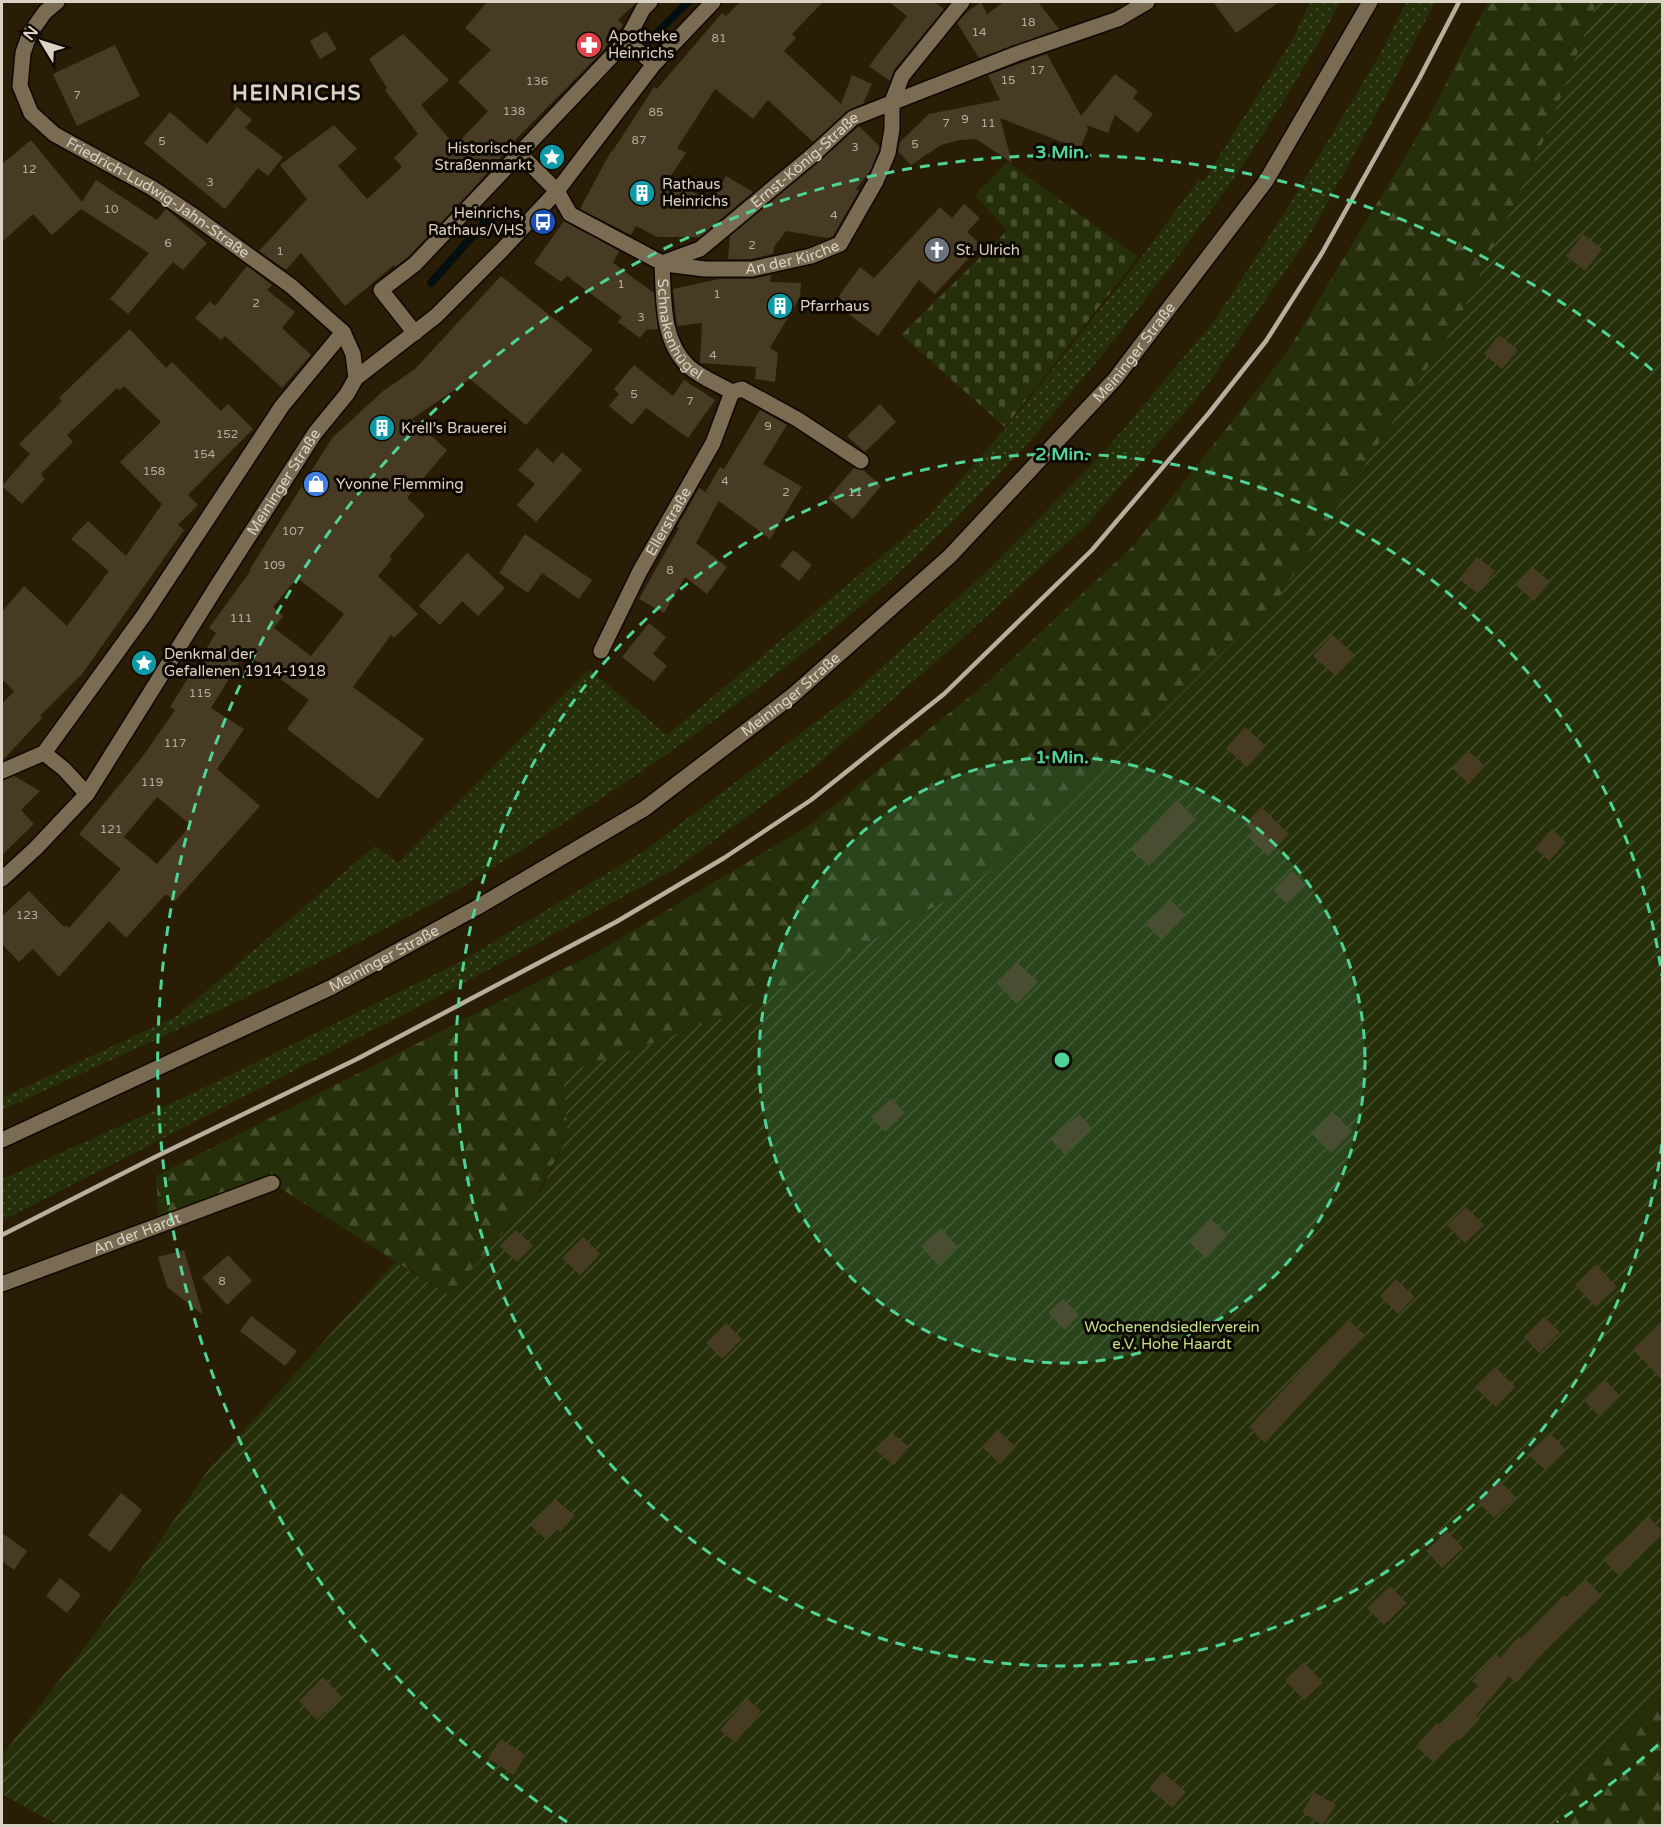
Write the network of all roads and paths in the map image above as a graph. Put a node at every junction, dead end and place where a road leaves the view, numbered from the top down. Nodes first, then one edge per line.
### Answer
1 (57, 2) edge
2 (650, 2) edge
3 (713, 2) edge
4 (962, 2) edge
5 (1147, 2) edge
6 (1370, 2) edge
7 (626, 40) junction
8 (654, 64) junction
9 (892, 102) junction
10 (519, 153) junction
11 (557, 191) junction
12 (662, 264) junction
13 (343, 332) junction
14 (415, 333) junction
15 (356, 378) junction
16 (732, 392) junction
17 (861, 460) dead end
18 (601, 651) dead end
19 (44, 753) junction
20 (2, 771) edge
21 (87, 794) junction
22 (2, 879) edge
23 (2, 1140) edge
24 (272, 1183) dead end
25 (2, 1284) edge

1 - 13 street, Friedrich-Ludwig-Jahn-Straße
2 - 7 street
3 - 8 street, Meininger Straße
4 - 9 street
5 - 9 street, Ernst-König-Straße
6 - 23 street, Meininger Straße
7 - 8 street
7 - 10 street
8 - 11 street, Meininger Straße
9 - 12 street, Ernst-König-Straße
9 - 12 street, An der Kirche
10 - 11 street
10 - 14 street
11 - 12 street, Schnakenhügel
11 - 14 street, Meininger Straße
12 - 16 street, Schnakenhügel
13 - 15 street, Friedrich-Ludwig-Jahn-Straße
13 - 19 street
14 - 15 street, Meininger Straße
15 - 21 street, Meininger Straße
16 - 17 street, Schnakenhügel
16 - 18 street, Ellerstraße
19 - 20 street
19 - 21 street
21 - 22 street, Meininger Straße
24 - 25 street, An der Hardt

